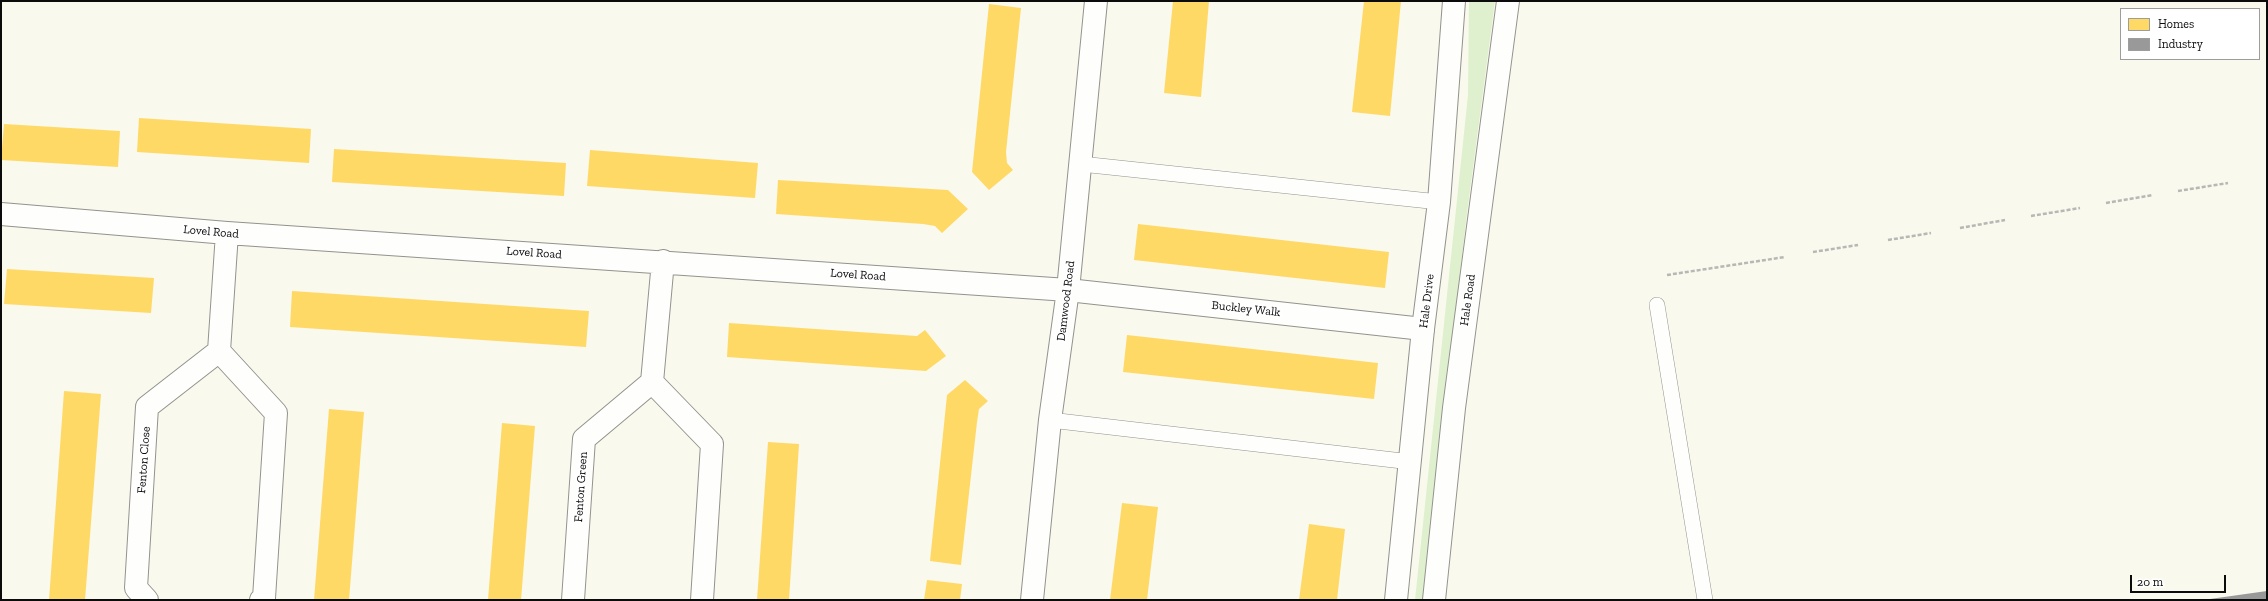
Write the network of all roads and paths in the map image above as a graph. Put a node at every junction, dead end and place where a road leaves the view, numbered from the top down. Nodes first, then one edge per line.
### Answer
1 (1096, 1) edge
2 (1454, 1) edge
3 (1508, 1) edge
4 (1081, 164) junction
5 (2228, 183) dead end
6 (2178, 191) dead end
7 (2153, 195) dead end
8 (1439, 202) junction
9 (2106, 203) dead end
10 (2080, 208) dead end
11 (1, 214) edge
12 (2030, 216) dead end
13 (2005, 220) dead end
14 (1960, 228) dead end
15 (227, 233) junction
16 (1931, 233) dead end
17 (1888, 240) dead end
18 (1858, 245) dead end
19 (1813, 252) dead end
20 (1785, 257) dead end
21 (663, 261) junction
22 (1667, 275) dead end
23 (1068, 290) junction
24 (1658, 305) dead end
25 (1423, 329) junction
26 (219, 351) junction
27 (652, 382) junction
28 (1050, 420) junction
29 (1411, 462) junction
30 (147, 600) edge
31 (261, 600) edge
32 (573, 600) edge
33 (702, 600) edge
34 (1032, 600) edge
35 (1396, 600) edge
36 (1434, 600) edge
37 (1705, 600) edge

1 - 4 street, Damwood Road
2 - 8 street, Hale Drive
3 - 36 street, Hale Road
4 - 8 lane
4 - 23 street, Damwood Road
5 - 6 path
7 - 9 path
8 - 25 street, Hale Drive
10 - 12 path
11 - 15 street, Lovel Road
13 - 14 path
15 - 21 street, Lovel Road
15 - 26 street
16 - 17 path
18 - 19 path
20 - 22 path
21 - 23 street, Lovel Road
21 - 27 street
23 - 25 street, Buckley Walk
23 - 28 street, Damwood Road
24 - 37 lane
25 - 29 street, Hale Drive
26 - 30 street, Fenton Close
26 - 31 street
27 - 32 street, Fenton Green
27 - 33 street
28 - 29 lane
28 - 34 street, Damwood Road
29 - 35 street, Hale Drive

